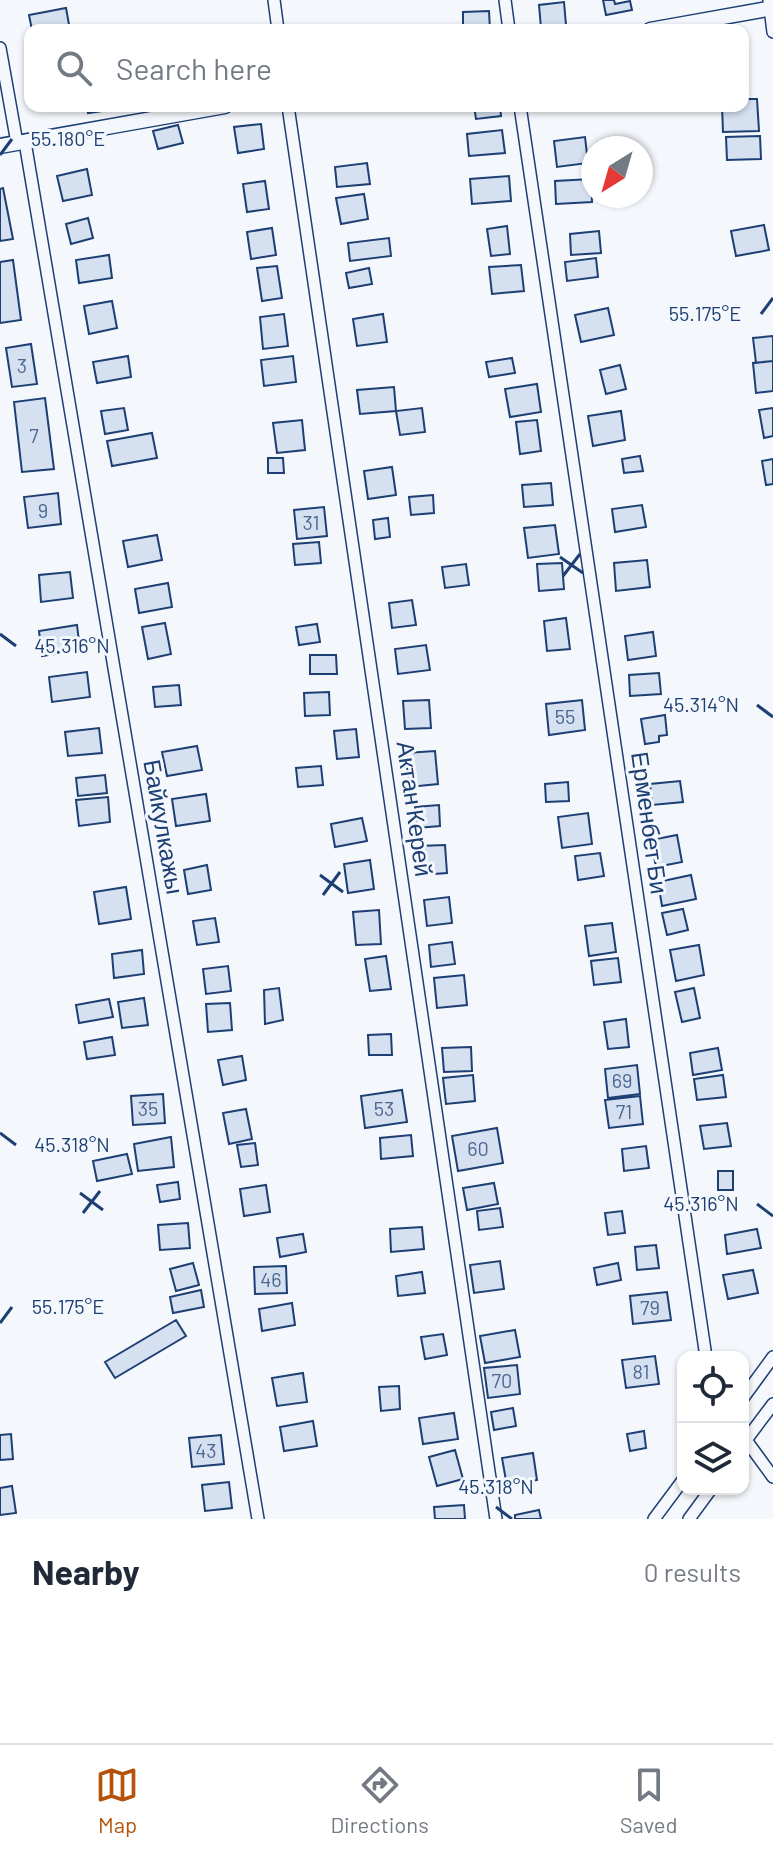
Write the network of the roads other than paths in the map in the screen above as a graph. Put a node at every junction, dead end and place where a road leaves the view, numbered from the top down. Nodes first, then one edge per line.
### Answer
1 (274, 0) edge
2 (505, 0) edge
3 (770, 5) edge
4 (277, 24) edge
5 (508, 24) edge
6 (679, 24) edge
7 (773, 32) edge
8 (0, 48) edge
9 (191, 112) edge
10 (289, 112) edge
11 (521, 112) edge
12 (21, 142) junction
13 (0, 146) edge
14 (705, 1351) edge
15 (773, 1357) edge
16 (749, 1390) edge
17 (773, 1404) edge
18 (749, 1434) edge
19 (749, 1446) edge
20 (773, 1477) edge
21 (677, 1488) edge
22 (707, 1495) edge
23 (258, 1519) edge
24 (496, 1519) edge
25 (654, 1519) edge
26 (689, 1519) edge

1 - 4 street
2 - 5 street
3 - 6 street
3 - 7 street
8 - 12 street, Байкулкажы
9 - 12 street
10 - 24 street, Актан Керей
11 - 14 street, Ерменбет Би
12 - 13 street
12 - 23 street, Байкулкажы
15 - 16 street
17 - 18 street
19 - 20 street
21 - 25 street
22 - 26 street

